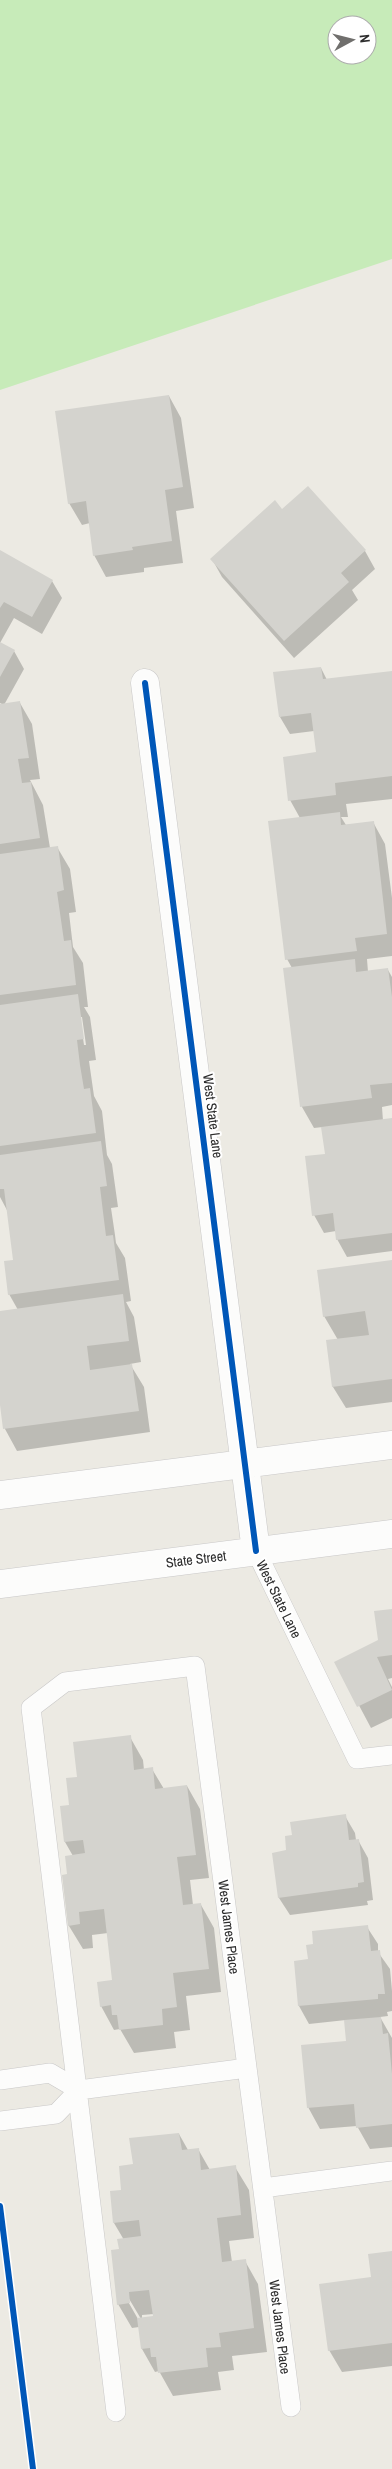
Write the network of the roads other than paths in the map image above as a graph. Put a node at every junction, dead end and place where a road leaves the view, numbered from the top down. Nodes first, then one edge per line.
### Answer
1 (145, 683) dead end
2 (392, 1445) edge
3 (245, 1464) junction
4 (0, 1494) edge
5 (392, 1534) edge
6 (256, 1551) junction
7 (0, 1584) edge
8 (392, 1755) edge
9 (247, 2068) junction
10 (0, 2080) edge
11 (79, 2090) junction
12 (0, 2121) edge
13 (392, 2172) edge
14 (262, 2188) junction
15 (291, 2407) dead end
16 (116, 2412) dead end

1 - 3 street, West State Lane
2 - 3 street
3 - 4 street
3 - 6 street, West State Lane
5 - 6 street, State Street
6 - 7 street, State Street
6 - 8 lane, West State Lane
9 - 11 lane
9 - 11 lane, West James Place
9 - 14 lane, West James Place
10 - 11 lane
11 - 12 lane
11 - 16 lane
13 - 14 lane
14 - 15 lane, West James Place

